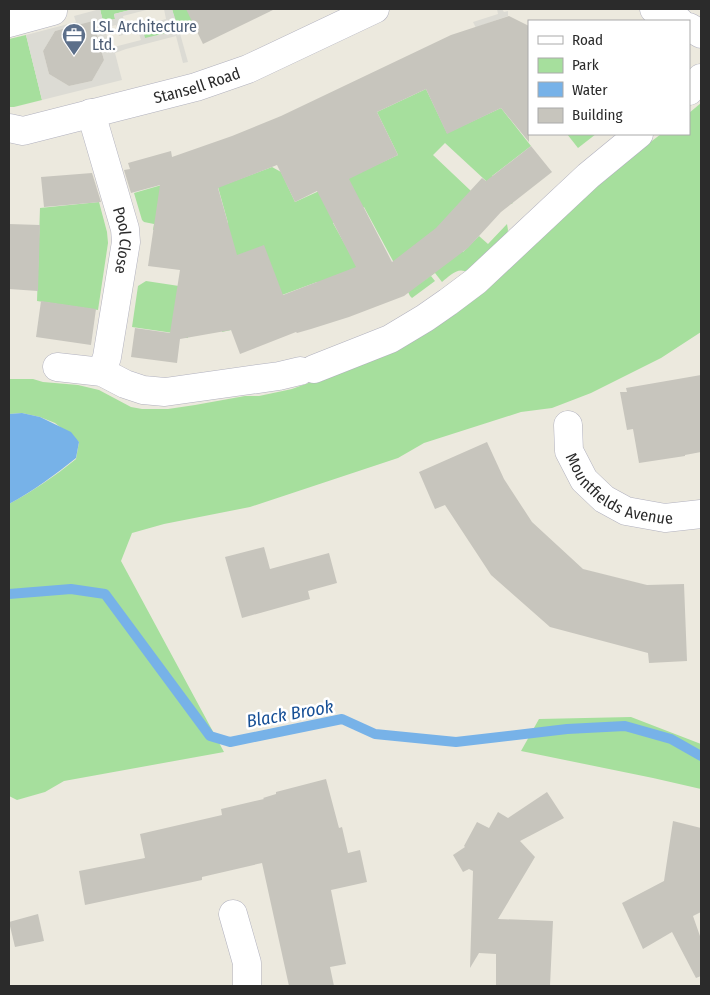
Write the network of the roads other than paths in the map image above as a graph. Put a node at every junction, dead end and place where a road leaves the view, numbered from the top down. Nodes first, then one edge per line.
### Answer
1 (52, 9) edge
2 (654, 9) edge
3 (362, 12) edge
4 (677, 20) edge
5 (9, 23) edge
6 (690, 27) edge
7 (701, 34) edge
8 (701, 78) edge
9 (690, 90) edge
10 (91, 113) junction
11 (9, 128) edge
12 (631, 140) edge
13 (57, 366) dead end
14 (102, 372) junction
15 (568, 425) dead end
16 (701, 514) edge
17 (233, 914) dead end
18 (247, 986) edge

1 - 5 street
2 - 4 street
3 - 10 street, Stansell Road
6 - 7 street
8 - 9 street
10 - 11 street, Stansell Road
10 - 14 street, Pool Close
12 - 14 street
13 - 14 street
15 - 16 street, Mountfields Avenue
17 - 18 street

